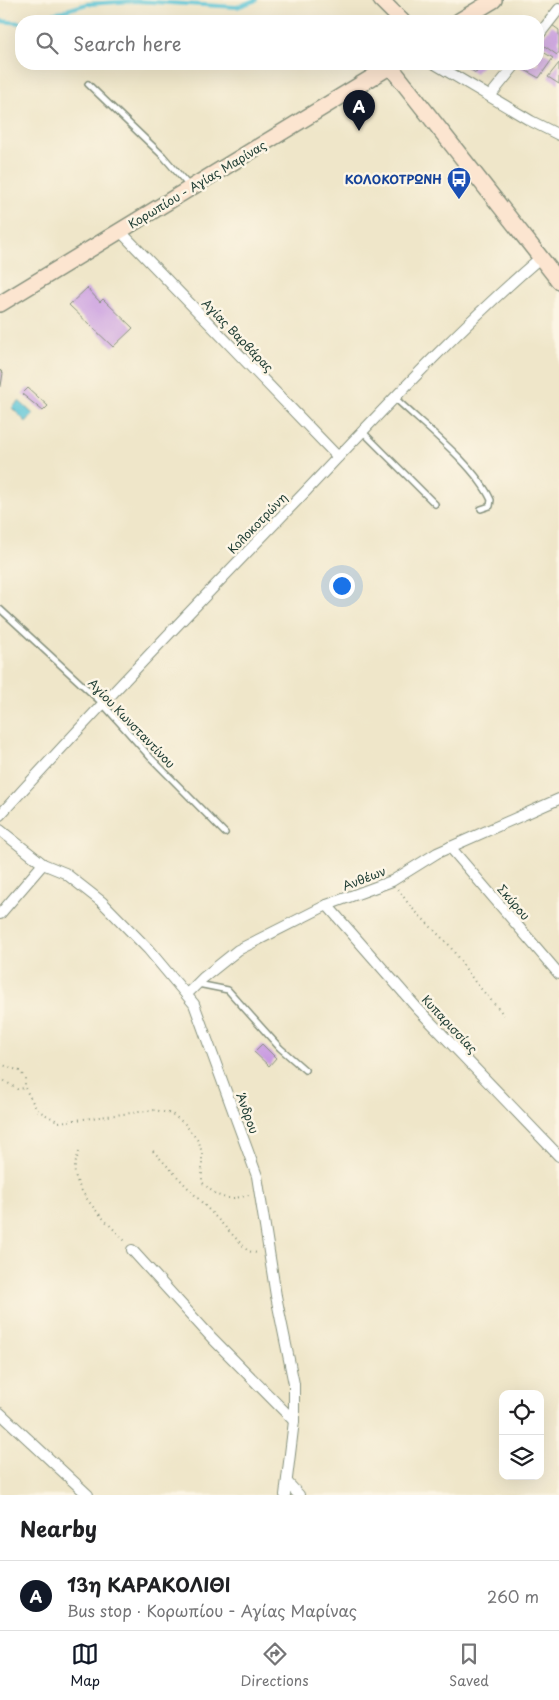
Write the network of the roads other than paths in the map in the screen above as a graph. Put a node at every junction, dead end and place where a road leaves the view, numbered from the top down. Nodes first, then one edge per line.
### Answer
1 (381, 0) edge
2 (494, 0) edge
3 (559, 9) edge
4 (396, 15) edge
5 (470, 15) edge
6 (544, 28) edge
7 (384, 70) edge
8 (396, 70) edge
9 (445, 70) edge
10 (511, 70) edge
11 (88, 84) dead end
12 (490, 96) junction
13 (559, 135) edge
14 (191, 188) junction
15 (120, 231) junction
16 (541, 258) junction
17 (559, 281) edge
18 (0, 304) edge
19 (395, 398) junction
20 (363, 432) junction
21 (338, 457) junction
22 (436, 504) dead end
23 (482, 509) dead end
24 (0, 610) edge
25 (102, 703) junction
26 (559, 799) edge
27 (0, 814) edge
28 (0, 830) edge
29 (225, 833) dead end
30 (450, 847) junction
31 (43, 864) junction
32 (327, 905) junction
33 (0, 914) edge
34 (559, 974) edge
35 (198, 984) junction
36 (188, 994) junction
37 (306, 1070) dead end
38 (559, 1156) edge
39 (132, 1250) road end
40 (0, 1413) edge
41 (294, 1421) junction
42 (287, 1482) junction
43 (88, 1495) edge
44 (285, 1495) edge
45 (299, 1495) edge

1 - 4 main road
2 - 5 main road
3 - 6 street
7 - 14 main road, Κορωπίου - Αγίας Μαρίνας
8 - 16 main road
9 - 12 street
10 - 12 street
11 - 14 lane
12 - 13 street
14 - 15 main road, Κορωπίου - Αγίας Μαρίνας
15 - 18 main road, Κορωπίου - Αγίας Μαρίνας
15 - 21 street, Αγίας Βαρβάρας
16 - 17 main road
16 - 19 street, Κολοκοτρώνη
19 - 20 street, Κολοκοτρώνη
19 - 23 lane
20 - 21 street, Κολοκοτρώνη
20 - 22 lane
21 - 25 street, Κολοκοτρώνη
24 - 25 lane, Αγίου Κωνσταντίνου
25 - 27 street, Κολοκοτρώνη
25 - 29 lane, Αγίου Κωνσταντίνου
26 - 30 street, Ανθέων
28 - 31 street, Άνδρου
30 - 32 street, Ανθέων
30 - 34 street, Σκύρου
31 - 33 street
31 - 36 street, Άνδρου
32 - 35 street, Ανθέων
32 - 38 street, Κυπαρισσίας
35 - 36 street, Ανθέων
35 - 37 lane
36 - 41 street, Άνδρου
39 - 41 street
40 - 43 street
41 - 42 street, Άνδρου
42 - 44 street, Άνδρου
42 - 45 street

